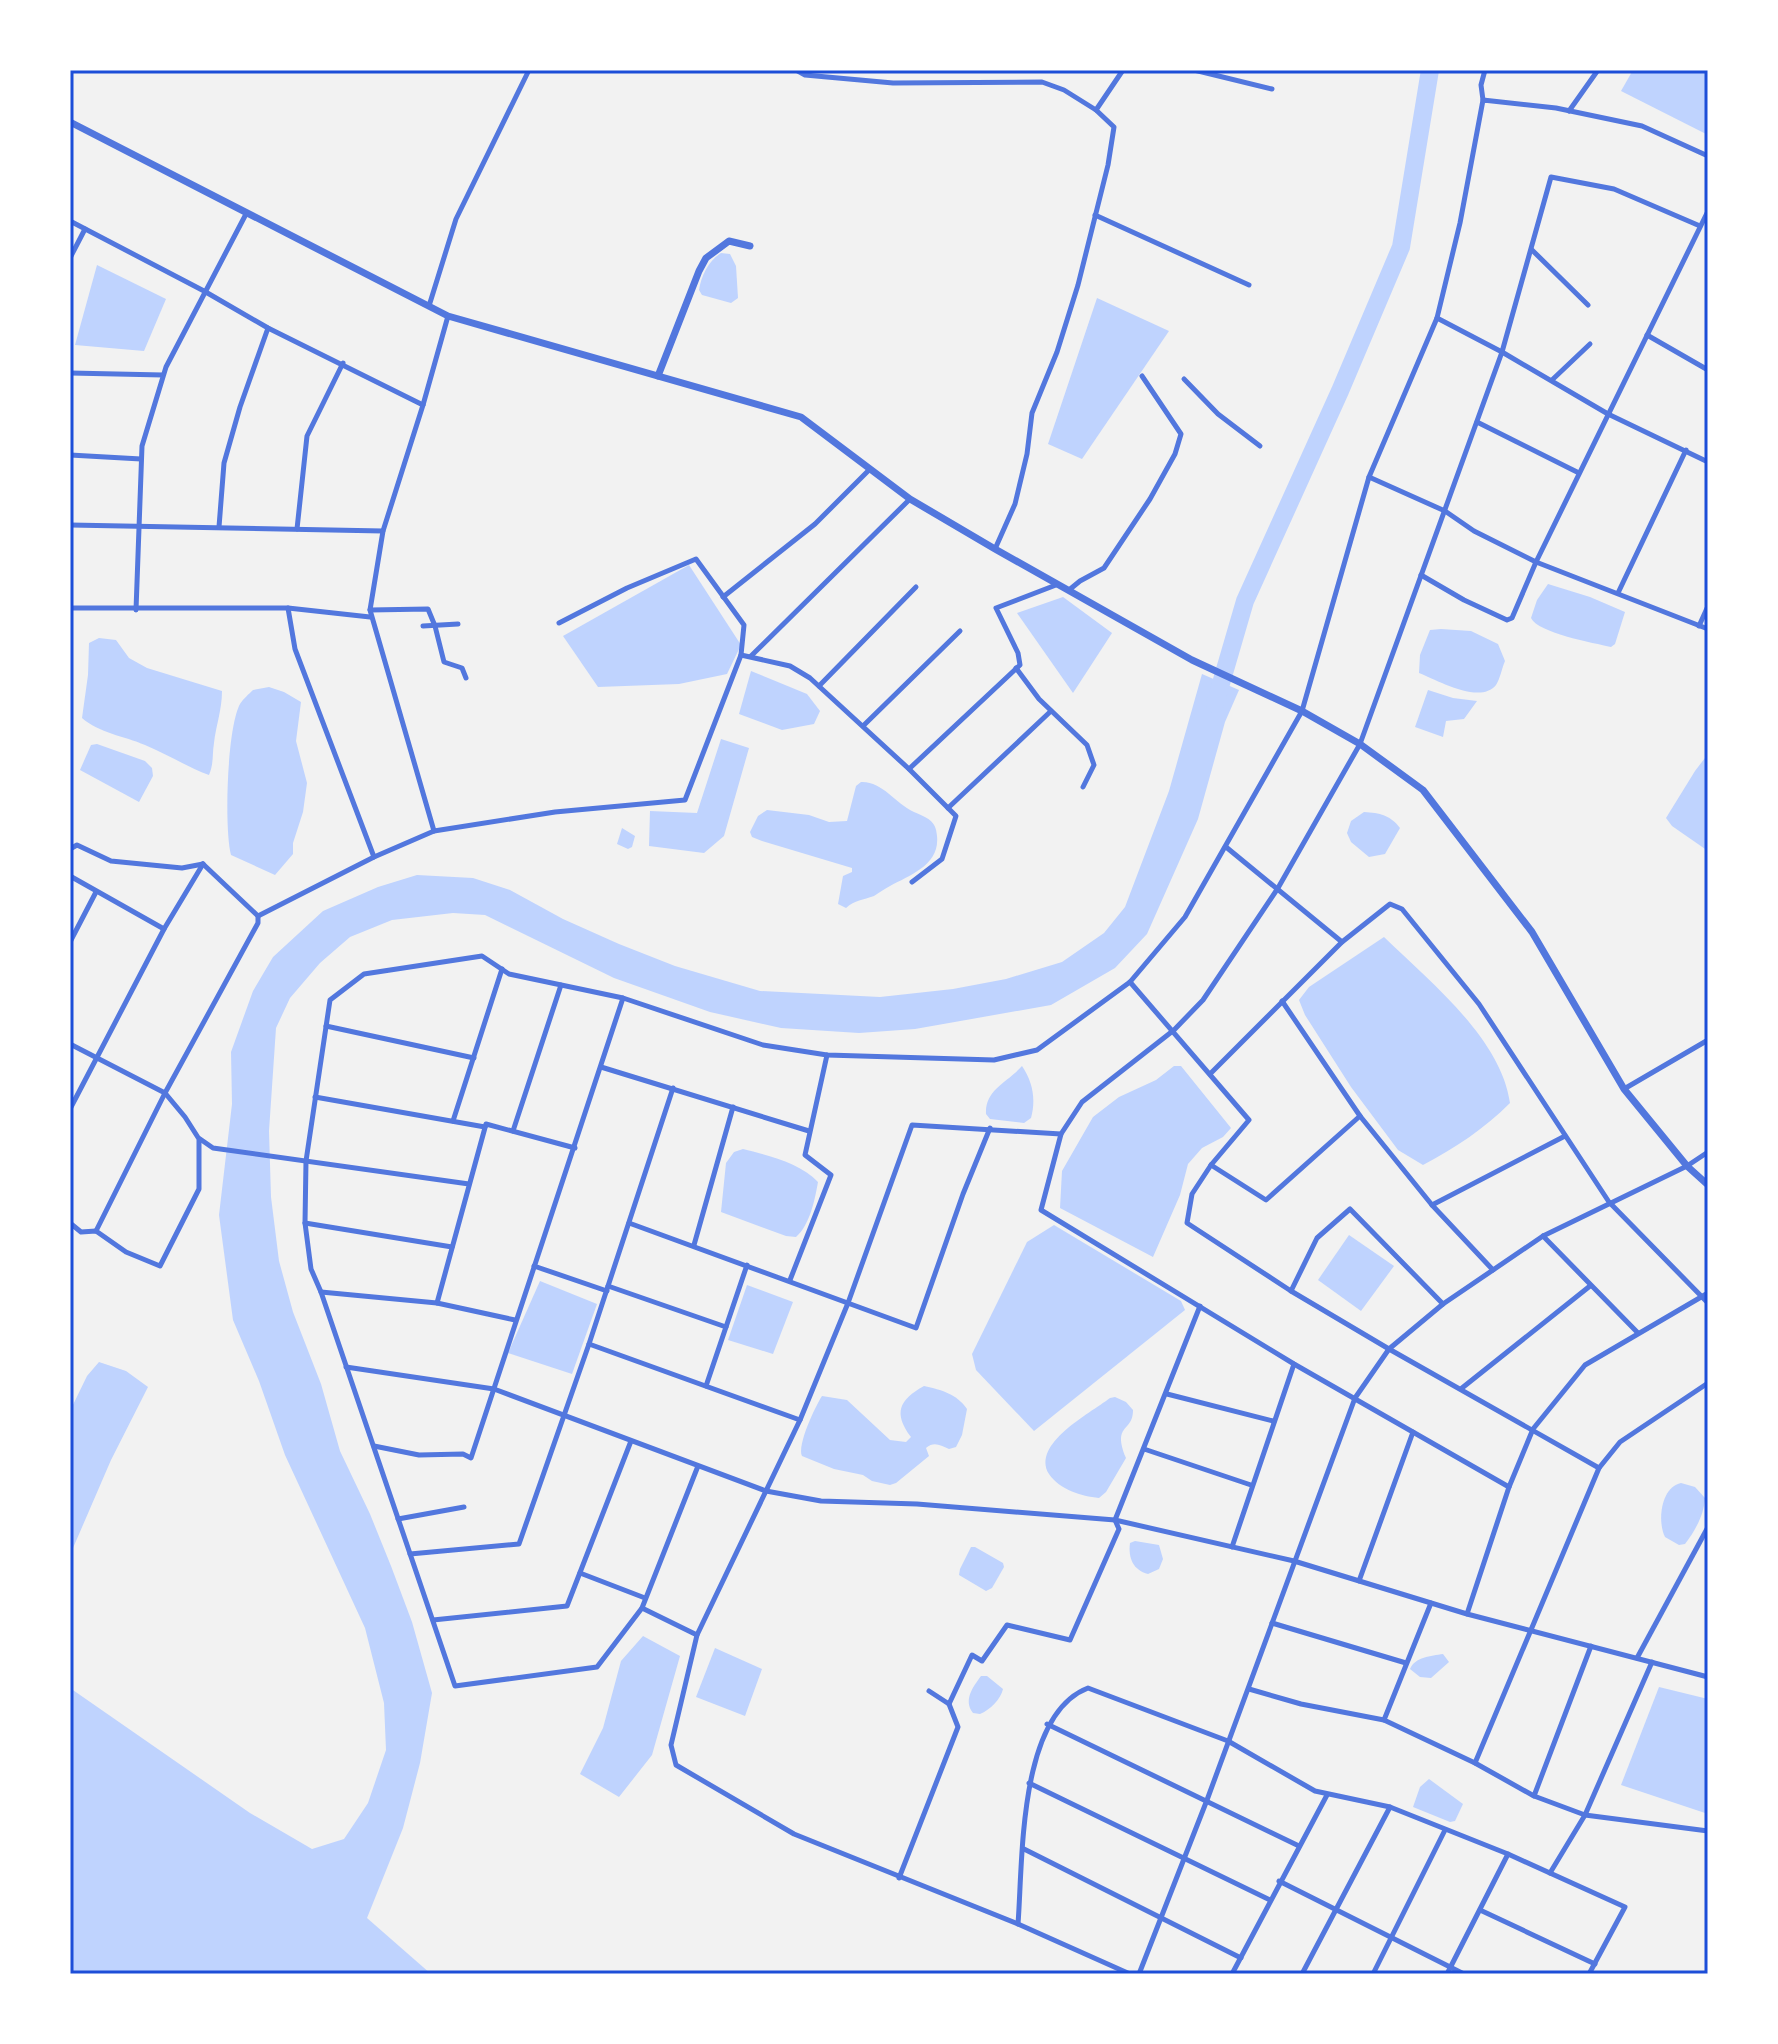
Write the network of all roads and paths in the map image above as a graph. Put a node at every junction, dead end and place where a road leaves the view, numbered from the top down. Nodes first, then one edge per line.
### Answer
1 (529, 70) edge
2 (796, 70) edge
3 (1123, 70) edge
4 (1194, 70) edge
5 (1485, 70) edge
6 (1598, 70) edge
7 (1272, 89) dead end
8 (1483, 100) junction
9 (1096, 110) junction
10 (1569, 111) junction
11 (70, 122) edge
12 (1708, 156) edge
13 (1708, 211) edge
14 (246, 214) junction
15 (1095, 215) junction
16 (70, 221) edge
17 (1700, 226) junction
18 (85, 229) junction
19 (750, 246) dead end
20 (1532, 250) junction
21 (70, 258) edge
22 (1249, 285) dead end
23 (204, 291) junction
24 (1588, 305) dead end
25 (429, 306) junction
26 (448, 316) junction
27 (1437, 318) junction
28 (268, 328) junction
29 (1647, 335) junction
30 (1590, 344) dead end
31 (1502, 352) junction
32 (343, 363) junction
33 (1708, 370) edge
34 (70, 373) edge
35 (163, 375) junction
36 (658, 376) junction
37 (1142, 376) dead end
38 (1184, 379) dead end
39 (1552, 380) junction
40 (423, 405) junction
41 (1608, 414) junction
42 (1477, 422) junction
43 (1260, 446) dead end
44 (1686, 450) junction
45 (70, 455) edge
46 (141, 459) junction
47 (1708, 462) edge
48 (869, 470) junction
49 (1579, 473) junction
50 (1369, 477) junction
51 (910, 499) junction
52 (1445, 511) junction
53 (70, 525) edge
54 (139, 525) junction
55 (219, 527) junction
56 (297, 529) junction
57 (383, 531) junction
58 (995, 549) junction
59 (1536, 562) junction
60 (1421, 575) junction
61 (1058, 584) junction
62 (916, 587) dead end
63 (1069, 590) junction
64 (1618, 593) junction
65 (723, 597) junction
66 (1708, 606) edge
67 (70, 608) edge
68 (288, 608) junction
69 (136, 610) junction
70 (370, 613) junction
71 (559, 623) dead end
72 (458, 624) dead end
73 (423, 626) dead end
74 (435, 626) junction
75 (1699, 626) junction
76 (1708, 629) edge
77 (960, 631) dead end
78 (741, 655) junction
79 (751, 656) junction
80 (1016, 668) junction
81 (466, 678) dead end
82 (819, 686) junction
83 (1051, 711) junction
84 (1302, 711) junction
85 (863, 726) junction
86 (1360, 744) junction
87 (909, 769) junction
88 (1083, 787) dead end
89 (948, 808) junction
90 (434, 831) junction
91 (1226, 847) junction
92 (70, 849) edge
93 (374, 857) junction
94 (203, 864) junction
95 (70, 876) edge
96 (912, 882) dead end
97 (1278, 888) junction
98 (96, 892) junction
99 (258, 916) junction
100 (164, 929) junction
101 (70, 942) edge
102 (1342, 942) junction
103 (502, 969) junction
104 (1130, 982) junction
105 (561, 985) junction
106 (623, 998) junction
107 (1282, 1001) junction
108 (326, 1026) junction
109 (1174, 1030) junction
110 (1708, 1040) edge
111 (70, 1044) edge
112 (827, 1055) junction
113 (98, 1058) junction
114 (474, 1058) junction
115 (601, 1067) junction
116 (1210, 1074) junction
117 (673, 1088) junction
118 (1624, 1089) junction
119 (165, 1093) junction
120 (315, 1097) junction
121 (733, 1107) junction
122 (70, 1109) edge
123 (1360, 1116) junction
124 (453, 1121) junction
125 (485, 1127) junction
126 (990, 1128) junction
127 (513, 1131) junction
128 (809, 1131) junction
129 (1061, 1134) junction
130 (1565, 1136) junction
131 (199, 1139) junction
132 (575, 1148) junction
133 (1708, 1152) edge
134 (306, 1161) junction
135 (1211, 1165) junction
136 (1687, 1166) junction
137 (469, 1184) junction
138 (1708, 1185) edge
139 (1609, 1202) junction
140 (1432, 1205) junction
141 (70, 1223) edge
142 (305, 1223) junction
143 (629, 1223) junction
144 (96, 1231) junction
145 (1543, 1236) junction
146 (694, 1245) junction
147 (452, 1247) junction
148 (747, 1265) junction
149 (534, 1266) junction
150 (1493, 1270) junction
151 (790, 1280) junction
152 (1590, 1286) junction
153 (608, 1289) junction
154 (1291, 1291) junction
155 (321, 1292) junction
156 (1708, 1293) edge
157 (1701, 1297) junction
158 (437, 1303) junction
159 (848, 1303) junction
160 (1708, 1303) edge
161 (1443, 1304) junction
162 (1200, 1306) junction
163 (515, 1320) junction
164 (726, 1327) junction
165 (1638, 1333) junction
166 (589, 1344) junction
167 (1389, 1349) junction
168 (1294, 1364) junction
169 (346, 1367) junction
170 (1708, 1383) edge
171 (706, 1386) junction
172 (1702, 1387) junction
173 (1462, 1388) junction
174 (494, 1389) junction
175 (1708, 1392) edge
176 (1167, 1394) junction
177 (1355, 1398) junction
178 (563, 1414) junction
179 (800, 1420) junction
180 (1273, 1421) junction
181 (1533, 1429) junction
182 (1413, 1432) junction
183 (631, 1441) junction
184 (374, 1446) junction
185 (1144, 1449) junction
186 (698, 1466) junction
187 (1599, 1468) junction
188 (1251, 1485) junction
189 (1509, 1487) junction
190 (766, 1491) junction
191 (464, 1507) dead end
192 (398, 1519) junction
193 (1115, 1520) junction
194 (1708, 1527) edge
195 (1232, 1547) junction
196 (410, 1554) junction
197 (1294, 1561) junction
198 (580, 1573) junction
199 (1359, 1582) junction
200 (645, 1598) junction
201 (1431, 1603) junction
202 (642, 1608) junction
203 (1467, 1614) junction
204 (433, 1620) junction
205 (1272, 1623) junction
206 (1532, 1631) junction
207 (697, 1635) junction
208 (1591, 1646) junction
209 (1637, 1658) junction
210 (1652, 1662) junction
211 (1406, 1663) junction
212 (1708, 1677) edge
213 (1249, 1689) junction
214 (929, 1691) dead end
215 (949, 1704) junction
216 (1384, 1720) junction
217 (1047, 1724) junction
218 (1228, 1741) junction
219 (1475, 1763) junction
220 (1029, 1783) junction
221 (1327, 1795) junction
222 (1534, 1796) junction
223 (1207, 1800) junction
224 (1390, 1807) junction
225 (1585, 1815) junction
226 (1445, 1830) junction
227 (1708, 1831) edge
228 (1299, 1846) junction
229 (1024, 1849) junction
230 (1508, 1854) junction
231 (1185, 1859) junction
232 (1550, 1873) junction
233 (899, 1878) junction
234 (1279, 1881) junction
235 (1270, 1900) junction
236 (1335, 1909) junction
237 (1480, 1910) junction
238 (1161, 1919) junction
239 (1018, 1924) junction
240 (1392, 1938) junction
241 (1241, 1958) junction
242 (1595, 1964) junction
243 (1451, 1967) junction
244 (1130, 1974) edge
245 (1139, 1974) edge
246 (1232, 1974) edge
247 (1302, 1974) edge
248 (1373, 1974) edge
249 (1447, 1974) edge
250 (1464, 1974) edge
251 (1589, 1974) edge

1 - 25 street
2 - 9 street
3 - 9 street
4 - 7 street
5 - 8 street
6 - 10 street
8 - 10 street
8 - 27 street
9 - 15 street
10 - 12 street
11 - 14 street
13 - 17 street
14 - 23 street
14 - 25 street
15 - 22 street
15 - 58 street
16 - 18 street
17 - 20 street
17 - 29 street
18 - 21 street
18 - 23 street
19 - 36 street
20 - 24 street
20 - 31 street
23 - 28 street
23 - 35 street
25 - 26 street
26 - 36 street
26 - 40 street
27 - 31 street
27 - 50 street
28 - 32 street
28 - 55 street
29 - 33 street
29 - 41 street
30 - 39 street
31 - 39 street
31 - 42 street
32 - 40 street
32 - 56 street
34 - 35 street
35 - 46 street
36 - 48 street
37 - 63 street
38 - 43 street
39 - 41 street
40 - 57 street
41 - 44 street
41 - 49 street
42 - 49 street
42 - 52 street
44 - 47 street
44 - 64 street
45 - 46 street
46 - 54 street
48 - 51 street
48 - 65 street
49 - 59 street
50 - 52 street
50 - 84 street
51 - 58 street
51 - 79 street
52 - 59 street
52 - 60 street
53 - 54 street
54 - 55 street
54 - 69 street
55 - 56 street
56 - 57 street
57 - 70 street
58 - 61 street
59 - 60 street
59 - 64 street
60 - 86 street
61 - 63 street
61 - 80 street
62 - 82 street
63 - 84 street
64 - 75 street
65 - 71 street
65 - 78 street
66 - 75 street
67 - 69 street
68 - 69 street
68 - 70 street
68 - 93 street
70 - 74 street
70 - 90 street
72 - 74 street
73 - 74 street
74 - 81 street
75 - 76 street
77 - 85 street
78 - 79 street
78 - 90 street
79 - 82 street
80 - 83 street
80 - 87 street
82 - 85 street
83 - 88 street
83 - 89 street
84 - 86 street
84 - 91 street
85 - 87 street
86 - 97 street
86 - 118 street
87 - 89 street
89 - 96 street
90 - 93 street
91 - 97 street
91 - 104 street
92 - 94 street
93 - 99 street
94 - 99 street
94 - 100 street
95 - 98 street
97 - 102 street
97 - 109 street
98 - 100 street
98 - 101 street
99 - 119 street
100 - 113 street
102 - 107 street
102 - 130 street
103 - 105 street
103 - 108 street
103 - 114 street
104 - 109 street
104 - 112 street
105 - 106 street
105 - 127 street
106 - 112 street
106 - 115 street
107 - 116 street
107 - 123 street
108 - 114 street
108 - 120 street
109 - 116 street
109 - 129 street
110 - 118 street
111 - 113 street
112 - 128 street
113 - 119 street
113 - 122 street
114 - 124 street
115 - 117 street
115 - 132 street
116 - 135 street
117 - 121 street
117 - 143 street
118 - 136 street
119 - 131 street
119 - 144 street
120 - 124 street
120 - 134 street
121 - 128 street
121 - 146 street
123 - 135 street
123 - 140 street
124 - 125 street
125 - 127 street
125 - 137 street
126 - 129 street
126 - 159 street
126 - 159 street
127 - 132 street
128 - 151 street
129 - 162 street
130 - 139 street
130 - 140 street
131 - 134 street
131 - 144 street
132 - 149 street
133 - 136 street
134 - 137 street
134 - 142 street
135 - 154 street
136 - 138 street
136 - 139 street
137 - 147 street
139 - 145 street
139 - 157 street
140 - 150 street
141 - 144 street
142 - 147 street
142 - 155 street
143 - 146 street
143 - 153 street
145 - 150 street
145 - 152 street
146 - 148 street
147 - 158 street
148 - 151 street
148 - 164 street
149 - 153 street
149 - 163 street
150 - 161 street
151 - 159 street
152 - 165 street
152 - 173 street
153 - 164 street
153 - 166 street
154 - 161 street
154 - 167 street
155 - 158 street
155 - 169 street
156 - 157 street
157 - 160 street
157 - 165 street
158 - 163 street
159 - 179 street
161 - 167 street
162 - 168 street
162 - 176 street
163 - 174 street
164 - 171 street
165 - 181 street
166 - 171 street
166 - 178 street
167 - 173 street
167 - 177 street
168 - 177 street
168 - 180 street
169 - 174 street
169 - 184 street
170 - 172 street
171 - 179 street
172 - 175 street
172 - 187 street
173 - 181 street
174 - 178 street
174 - 184 street
176 - 180 street
176 - 185 street
177 - 182 street
177 - 197 street
178 - 183 street
178 - 196 street
179 - 190 street
180 - 188 street
181 - 187 street
181 - 189 street
182 - 189 street
182 - 199 street
183 - 186 street
183 - 198 street
184 - 192 street
185 - 188 street
185 - 193 street
186 - 190 street
186 - 200 street
187 - 206 street
188 - 195 street
189 - 203 street
190 - 193 street
190 - 207 street
191 - 192 street
192 - 196 street
193 - 195 street
193 - 215 street
194 - 209 street
195 - 197 street
196 - 204 street
197 - 199 street
197 - 205 street
198 - 200 street
198 - 204 street
199 - 201 street
200 - 202 street
201 - 203 street
201 - 211 street
202 - 204 street
202 - 207 street
203 - 206 street
205 - 211 street
205 - 213 street
206 - 208 street
206 - 219 street
207 - 233 street
208 - 209 street
208 - 222 street
209 - 210 street
210 - 212 street
210 - 225 street
211 - 216 street
213 - 216 street
213 - 218 street
214 - 215 street
215 - 233 street
216 - 219 street
217 - 218 street
217 - 220 street
217 - 223 street
218 - 221 street
218 - 223 street
219 - 222 street
220 - 229 street
220 - 231 street
221 - 224 street
221 - 228 street
222 - 225 street
223 - 228 street
223 - 231 street
224 - 226 street
224 - 236 street
225 - 227 street
225 - 232 street
226 - 230 street
226 - 240 street
228 - 234 street
229 - 238 street
229 - 239 street
230 - 232 street
230 - 237 street
231 - 235 street
231 - 238 street
232 - 242 street
233 - 239 street
234 - 235 street
234 - 236 street
235 - 241 street
236 - 240 street
236 - 247 street
237 - 242 street
237 - 243 street
238 - 241 street
238 - 245 street
239 - 244 street
240 - 243 street
240 - 248 street
241 - 246 street
242 - 251 street
243 - 249 street
243 - 250 street

